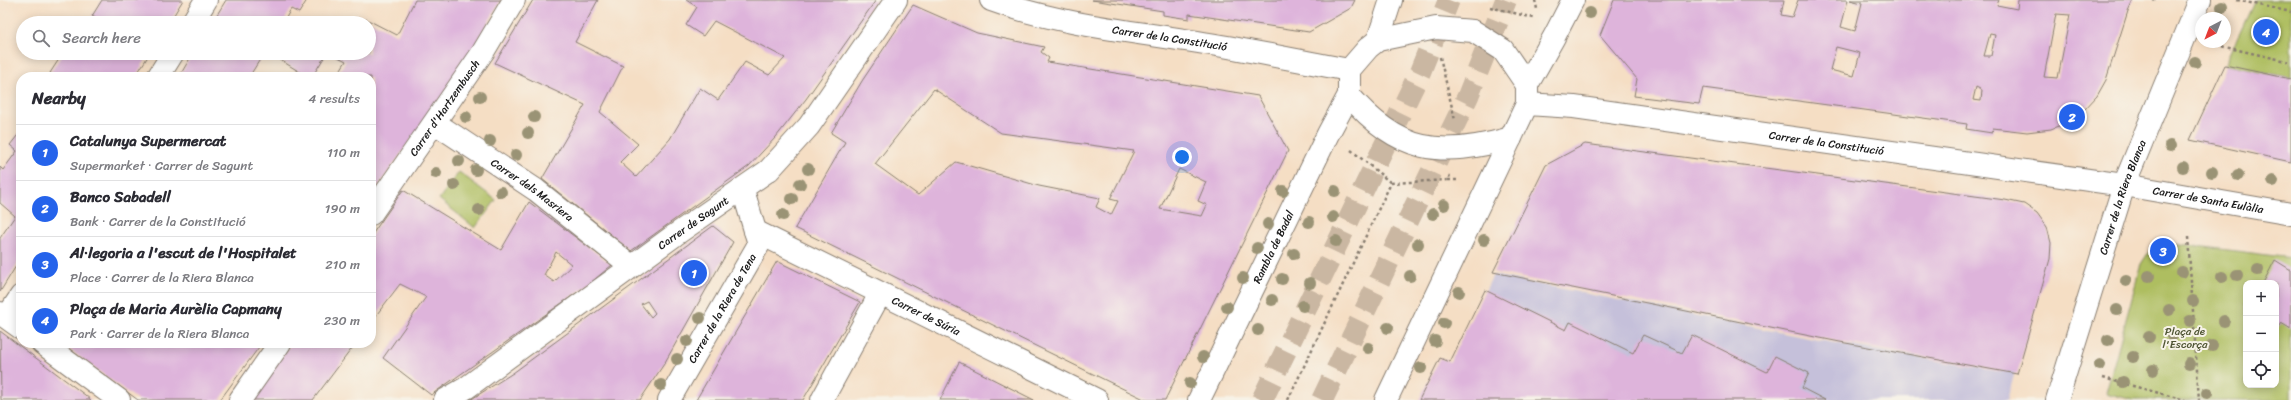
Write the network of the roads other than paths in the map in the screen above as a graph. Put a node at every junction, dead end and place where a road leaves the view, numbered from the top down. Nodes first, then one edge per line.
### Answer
1 (206, 0) edge
2 (514, 0) edge
3 (896, 0) edge
4 (991, 0) edge
5 (1391, 0) edge
6 (1573, 0) edge
7 (2200, 0) edge
8 (196, 16) edge
9 (1378, 40) junction
10 (169, 60) edge
11 (1349, 70) junction
12 (161, 72) edge
13 (1349, 95) junction
14 (1527, 95) junction
15 (435, 123) junction
16 (1511, 138) junction
17 (2124, 185) junction
18 (743, 190) junction
19 (376, 207) edge
20 (2291, 214) edge
21 (756, 231) junction
22 (625, 261) dead end
23 (880, 294) junction
24 (16, 306) edge
25 (9, 319) edge
26 (49, 348) edge
27 (276, 348) edge
28 (119, 400) edge
29 (240, 400) edge
30 (445, 400) edge
31 (669, 400) edge
32 (822, 400) edge
33 (1097, 400) edge
34 (1199, 400) edge
35 (1386, 400) edge
36 (2057, 400) edge

1 - 8 street
2 - 15 street, Carrer d'Hartzembusch
3 - 18 street, Carrer de Sagunt
4 - 11 street, Carrer de la Constitució
5 - 9 street
6 - 14 street
7 - 17 street, Carrer de la Riera Blanca
9 - 11 street
9 - 14 street
10 - 12 street
11 - 13 street, Rambla de Badal
13 - 16 street
13 - 34 street, Rambla de Badal
14 - 16 street
14 - 17 street, Carrer de la Constitució
15 - 19 street, Carrer d'Hartzembusch
15 - 22 street, Carrer dels Masriera
16 - 35 street
17 - 20 street, Carrer de Santa Eulàlia
17 - 36 street, Carrer de la Riera Blanca
18 - 21 street, Carrer de la Riera de Tena
18 - 30 street, Carrer de Sagunt
21 - 23 street, Carrer de Súria
21 - 31 street, Carrer de la Riera de Tena
23 - 32 street
23 - 33 street, Carrer de Súria
24 - 25 street
26 - 28 street
27 - 29 street

